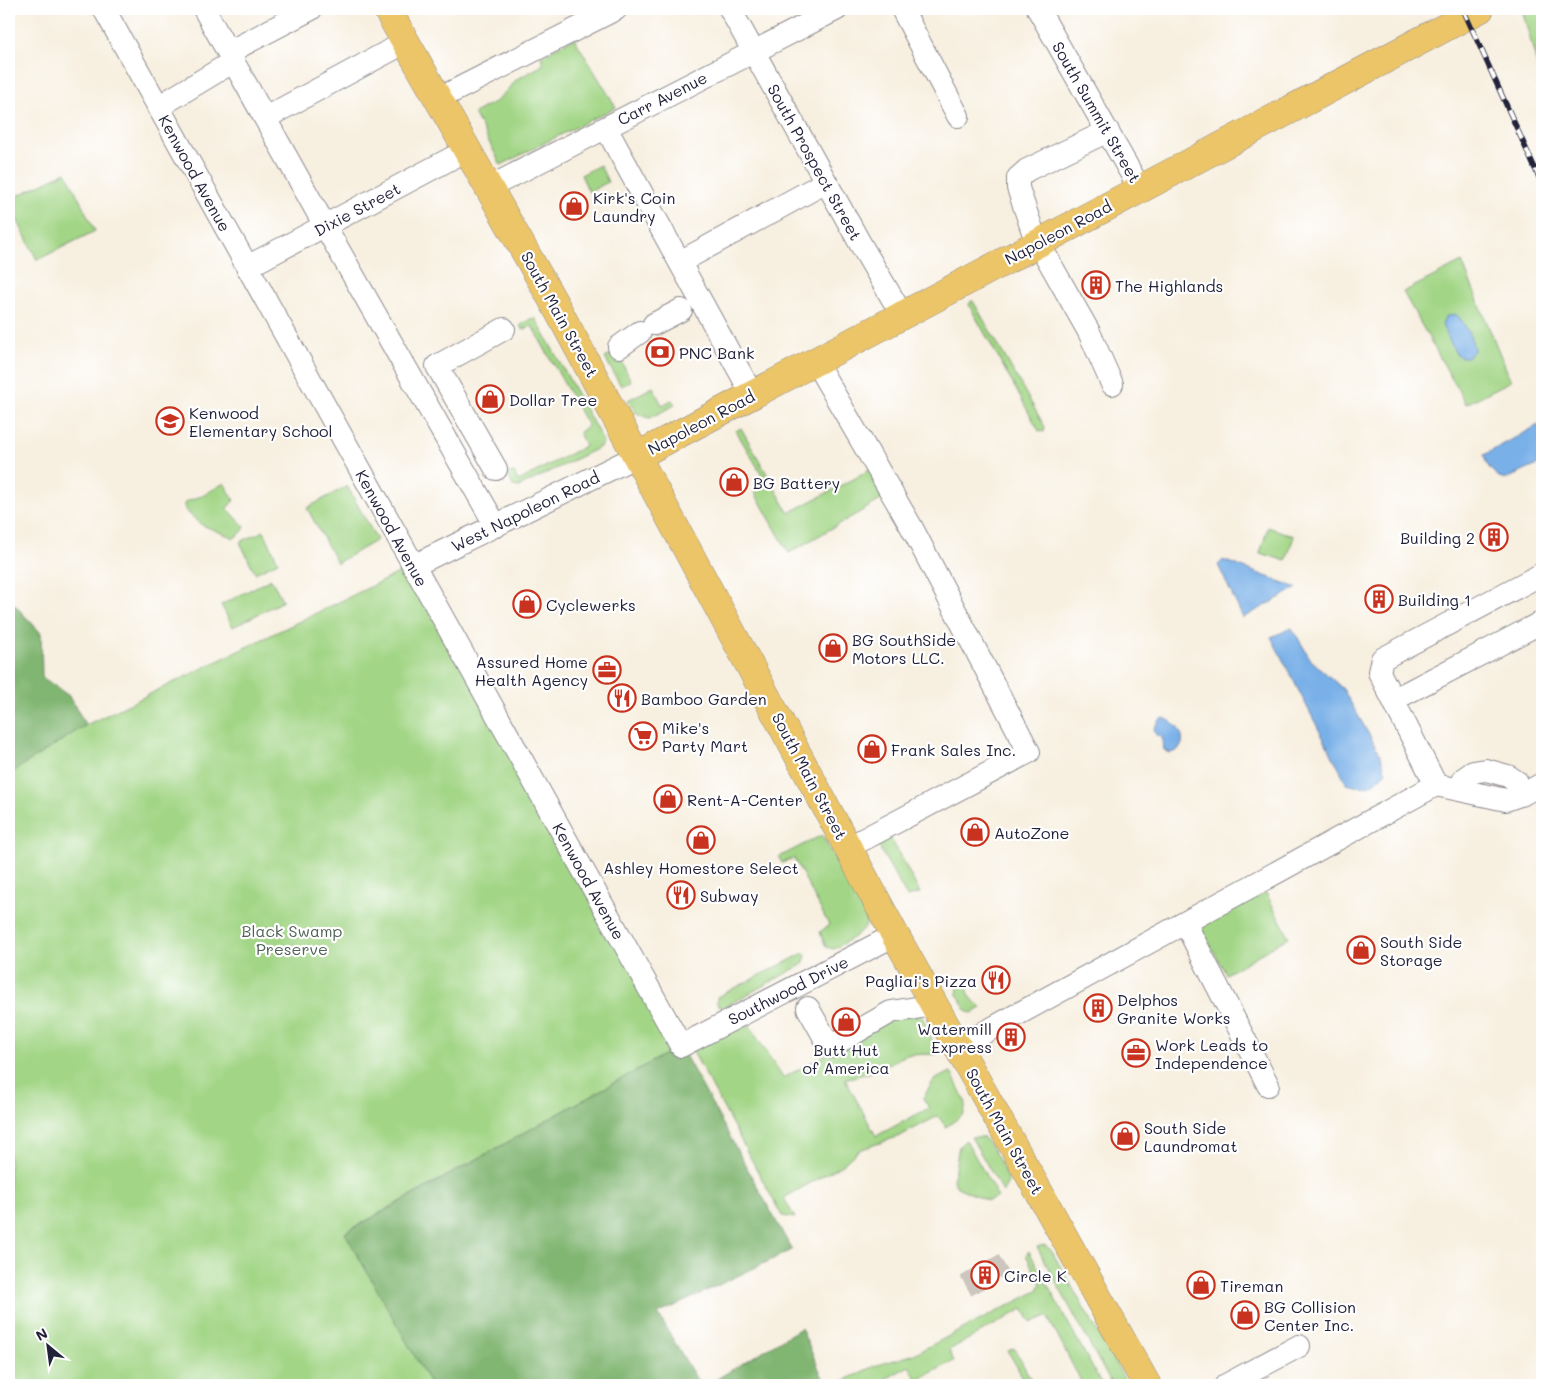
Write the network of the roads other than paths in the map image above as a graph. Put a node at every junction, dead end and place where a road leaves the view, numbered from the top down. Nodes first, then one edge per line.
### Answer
1 (104, 9) edge
2 (204, 9) edge
3 (311, 9) edge
4 (616, 9) edge
5 (730, 9) edge
6 (837, 9) edge
7 (902, 9) edge
8 (1038, 9) edge
9 (1480, 9) edge
10 (392, 10) edge
11 (406, 42) junction
12 (754, 51) junction
13 (231, 57) junction
14 (438, 99) junction
15 (158, 107) junction
16 (958, 116) dead end
17 (265, 118) junction
18 (606, 128) junction
19 (1108, 131) junction
20 (467, 150) junction
21 (826, 182) junction
22 (488, 188) junction
23 (1140, 188) junction
24 (325, 226) junction
25 (1038, 243) junction
26 (680, 262) junction
27 (247, 267) junction
28 (681, 310) dead end
29 (902, 315) junction
30 (504, 329) dead end
31 (618, 347) dead end
32 (815, 361) junction
33 (1112, 384) dead end
34 (752, 394) junction
35 (637, 456) junction
36 (496, 469) dead end
37 (496, 526) junction
38 (413, 566) junction
39 (1542, 574) edge
40 (1542, 622) edge
41 (1393, 700) junction
42 (1436, 785) junction
43 (1533, 789) edge
44 (849, 847) junction
45 (1185, 923) junction
46 (895, 935) junction
47 (934, 1004) junction
48 (808, 1008) dead end
49 (681, 1046) joint
50 (959, 1048) junction
51 (1268, 1084) dead end
52 (1299, 1346) dead end
53 (1147, 1385) edge
54 (1226, 1385) edge

1 - 15 street, Kenwood Avenue
2 - 13 street
3 - 13 street
4 - 14 street
5 - 12 street, South Prospect Street
6 - 12 street, Carr Avenue
7 - 16 street
8 - 19 street, South Summit Street
9 - 23 main road, Napoleon Road
10 - 11 main road, South Main Street
11 - 14 main road, South Main Street
11 - 17 street
12 - 18 street, Carr Avenue
12 - 21 street, South Prospect Street
13 - 15 street
13 - 17 street
14 - 20 main road, South Main Street
15 - 27 street, Kenwood Avenue
17 - 24 street
18 - 22 street, Carr Avenue
18 - 26 street
19 - 23 street, South Summit Street
19 - 25 street
20 - 22 main road, South Main Street
20 - 24 street, Dixie Street
21 - 26 street
21 - 29 street, South Prospect Street
22 - 35 main road, South Main Street
23 - 25 main road, Napoleon Road
24 - 27 street, Dixie Street
24 - 37 street
25 - 29 main road, Napoleon Road
25 - 33 street
26 - 34 street
27 - 38 street, Kenwood Avenue
28 - 31 street
29 - 32 main road, Napoleon Road
30 - 36 street
32 - 34 main road, Napoleon Road
32 - 44 street
34 - 35 main road, Napoleon Road
35 - 37 street, West Napoleon Road
35 - 44 main road, South Main Street
37 - 38 street, West Napoleon Road
38 - 49 street, Kenwood Avenue
39 - 41 street
40 - 41 street
41 - 42 street
42 - 43 street
42 - 45 street
44 - 46 main road, South Main Street
45 - 50 street
45 - 51 street
46 - 47 main road, South Main Street
46 - 49 street, Southwood Drive
47 - 48 street
47 - 50 main road, South Main Street
50 - 53 main road, South Main Street
52 - 54 street

